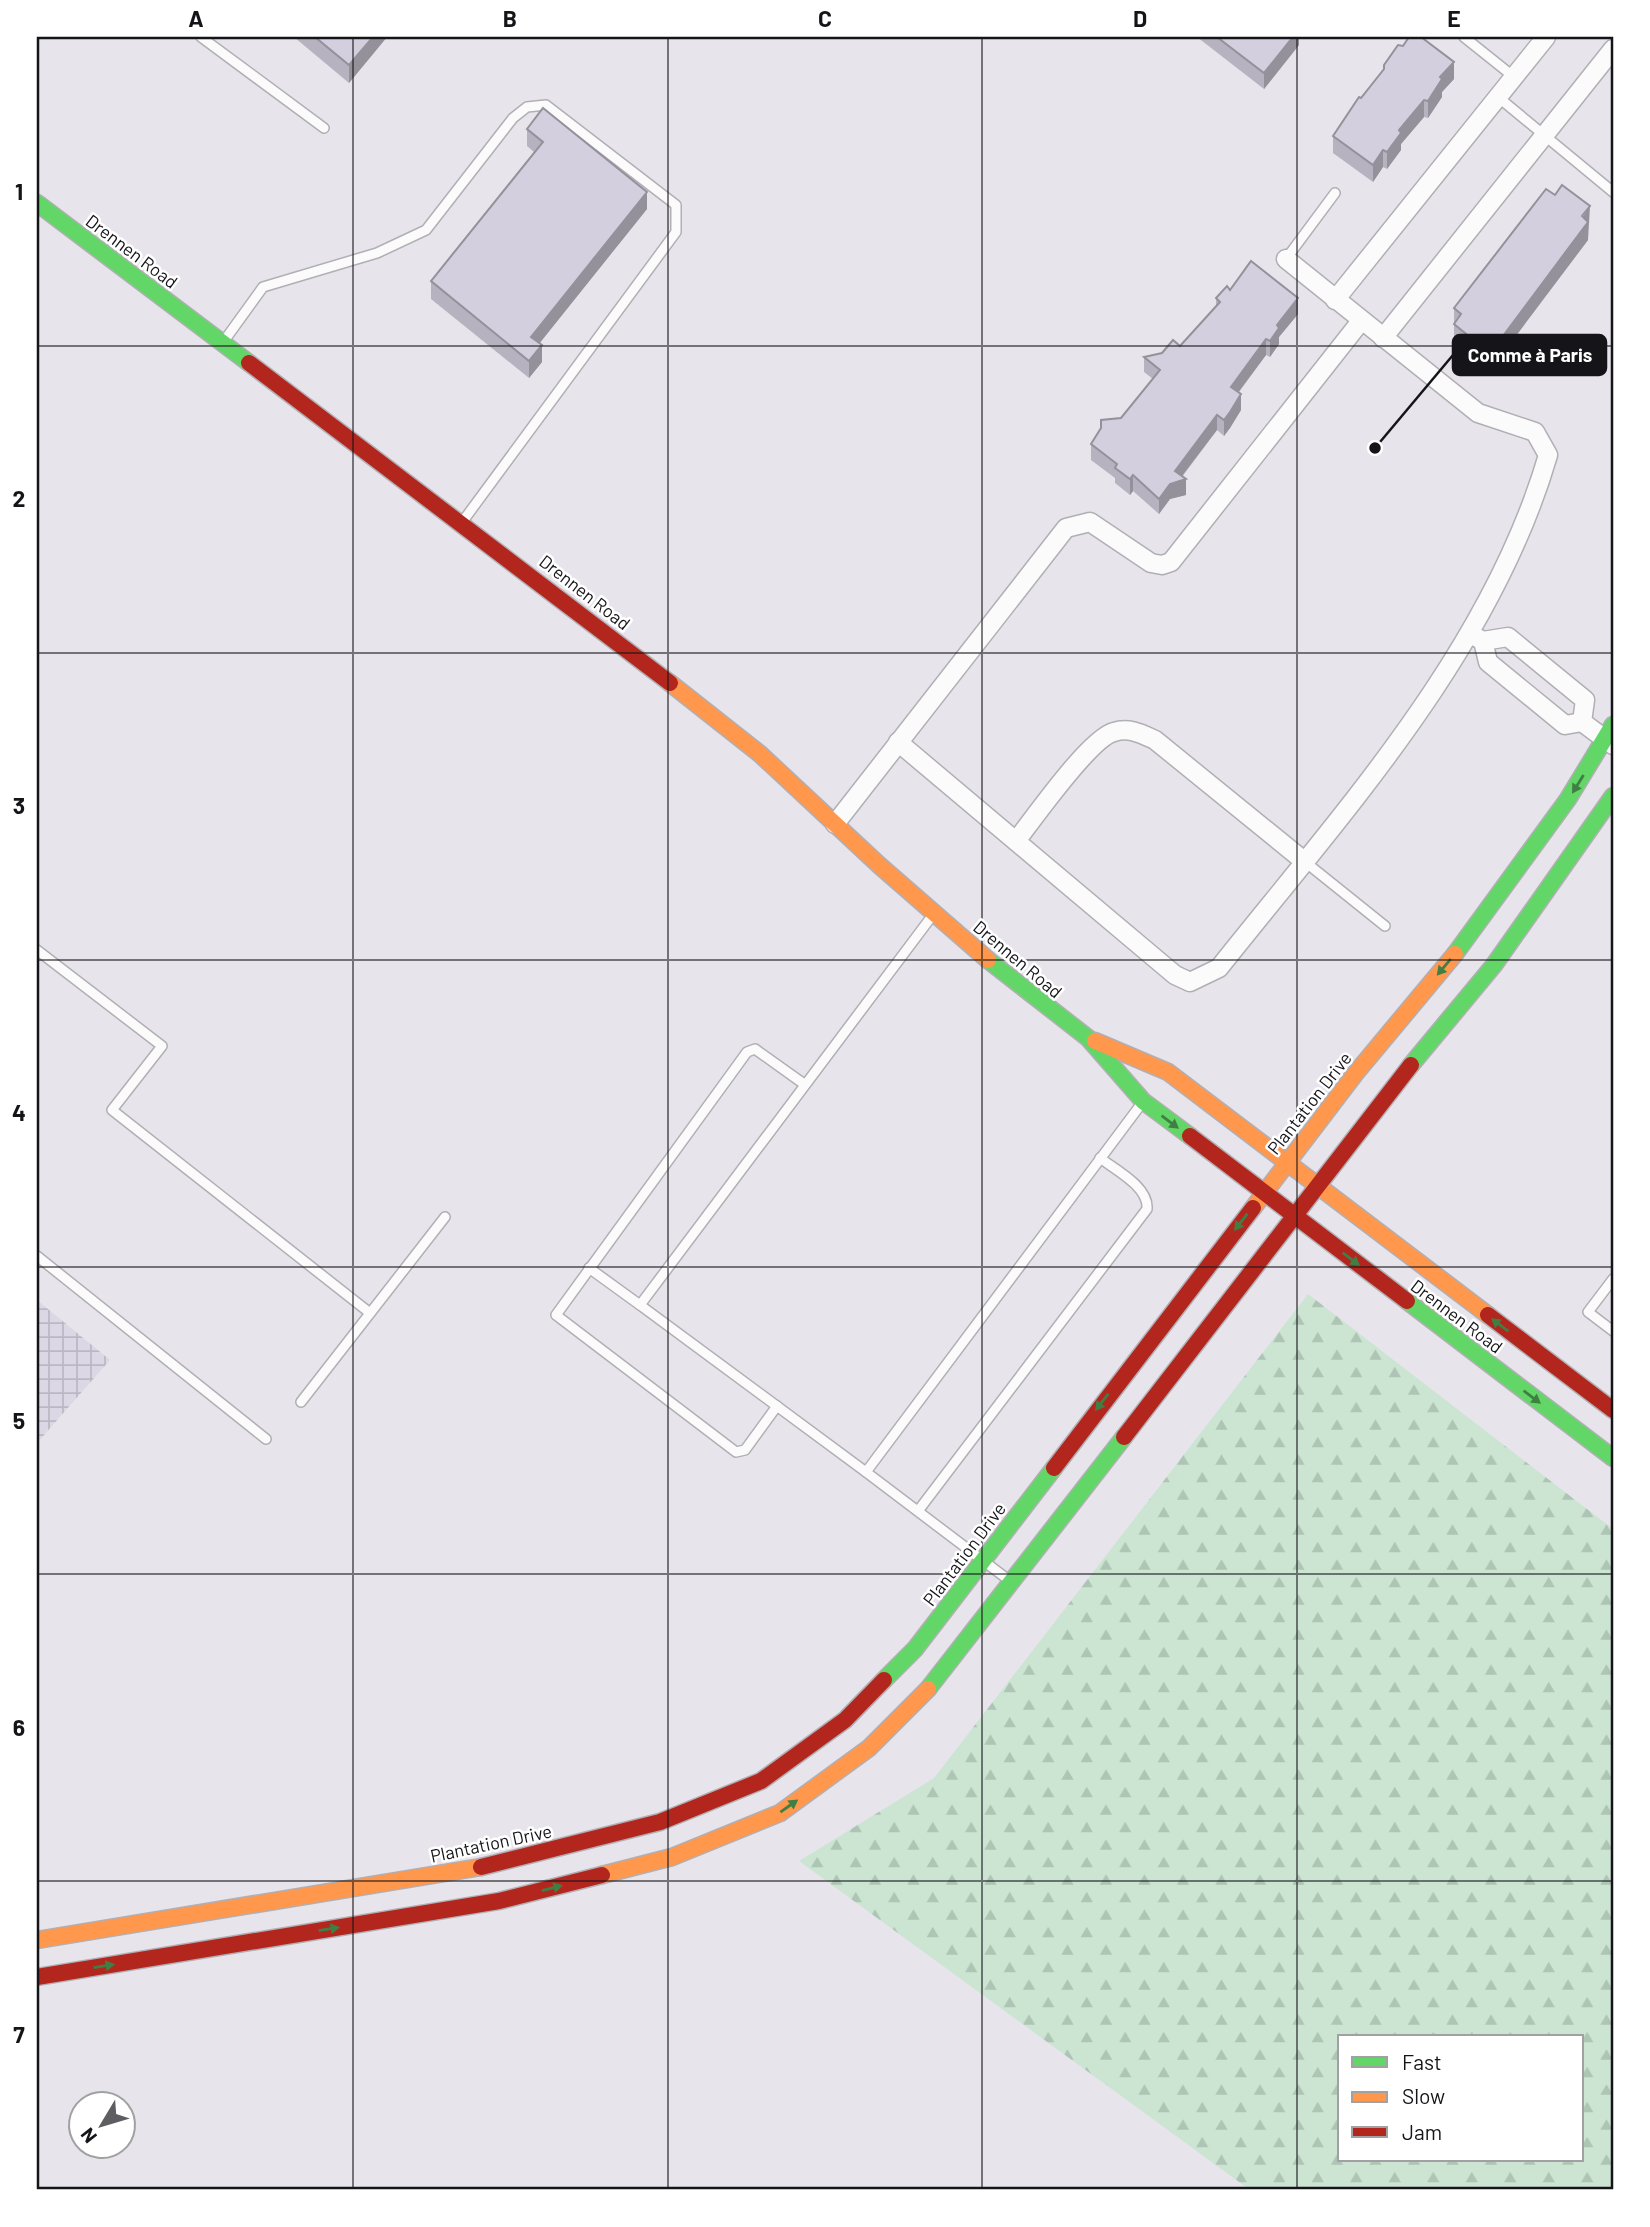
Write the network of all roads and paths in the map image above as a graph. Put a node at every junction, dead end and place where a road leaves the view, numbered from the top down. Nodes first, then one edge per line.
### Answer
1 (201, 37) edge
2 (1464, 37) edge
3 (1546, 37) edge
4 (1613, 49) edge
5 (1514, 77) junction
6 (1498, 97) junction
7 (324, 128) dead end
8 (1545, 135) junction
9 (1613, 192) edge
10 (1335, 193) dead end
11 (37, 204) edge
12 (1286, 259) joint
13 (1335, 300) junction
14 (1361, 321) junction
15 (1384, 338) junction
16 (222, 343) junction
17 (462, 523) junction
18 (1477, 637) junction
19 (1544, 666) junction
20 (1524, 692) junction
21 (1582, 722) junction
22 (1610, 737) edge
23 (898, 742) junction
24 (1613, 796) edge
25 (835, 824) junction
26 (1016, 841) junction
27 (1304, 861) junction
28 (934, 913) junction
29 (1385, 926) dead end
30 (37, 950) edge
31 (1088, 1038) junction
32 (804, 1084) junction
33 (1143, 1101) junction
34 (1100, 1158) junction
35 (1287, 1162) junction
36 (1317, 1185) junction
37 (1264, 1192) junction
38 (1293, 1215) junction
39 (445, 1217) dead end
40 (37, 1256) edge
41 (589, 1268) junction
42 (1613, 1279) edge
43 (640, 1306) junction
44 (370, 1313) junction
45 (1613, 1331) edge
46 (301, 1402) dead end
47 (777, 1406) junction
48 (1613, 1410) edge
49 (266, 1438) dead end
50 (1613, 1458) edge
51 (866, 1472) junction
52 (918, 1511) junction
53 (985, 1561) junction
54 (1012, 1582) junction
55 (745, 1807) junction
56 (37, 1940) edge
57 (37, 1977) edge

1 - 7 lane
2 - 5 lane
3 - 5 street
4 - 8 street
5 - 6 street
6 - 8 lane
6 - 13 street
8 - 9 lane
8 - 15 street
10 - 12 lane
11 - 16 street, Drennen Road
12 - 13 street
13 - 14 street
14 - 15 street
14 - 23 street
15 - 18 street
16 - 17 street, Drennen Road
16 - 17 lane
17 - 25 street, Drennen Road
18 - 19 street
18 - 20 street
18 - 27 street
19 - 20 street
19 - 21 street
20 - 21 street
21 - 22 street
22 -> 35 street, Plantation Drive
23 - 25 street
23 - 26 street
24 - 36 street, Plantation Drive
25 - 28 street, Drennen Road
26 - 27 street
26 - 27 street
27 - 29 lane
28 - 31 street, Drennen Road
28 - 32 lane
30 - 44 lane
31 - 33 street, Drennen Road
31 - 35 street, Drennen Road
32 - 41 lane
32 - 43 lane
33 - 34 lane
33 -> 37 street, Drennen Road
34 - 51 lane
34 - 52 lane
35 - 36 street, Drennen Road
35 - 37 street, Plantation Drive
36 - 38 street, Plantation Drive
48 -> 36 street, Drennen Road
37 - 38 street, Drennen Road
37 -> 53 street, Plantation Drive
38 -> 50 street, Drennen Road
38 - 54 street, Plantation Drive
39 - 44 lane
40 - 49 lane
41 - 43 lane
41 - 47 lane
42 - 45 lane
43 - 47 lane
44 - 46 lane
47 - 51 lane
51 - 52 lane
52 - 53 lane
53 - 54 lane
53 - 55 street, Plantation Drive
55 -> 54 street, Plantation Drive
55 - 56 street, Plantation Drive
57 -> 55 street, Plantation Drive

